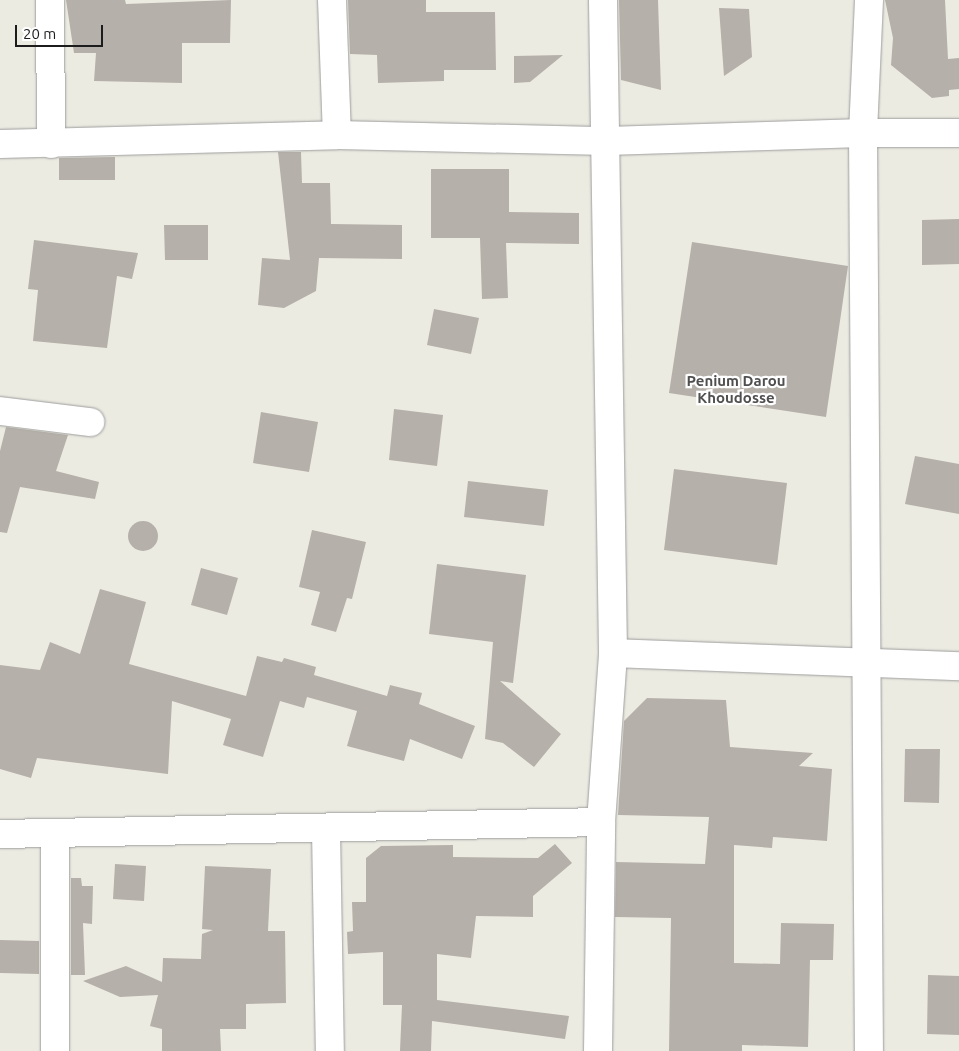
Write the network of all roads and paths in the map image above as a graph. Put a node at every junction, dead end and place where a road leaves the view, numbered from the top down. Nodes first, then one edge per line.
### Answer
1 (50, 0) edge
2 (332, 0) edge
3 (603, 0) edge
4 (868, 0) edge
5 (863, 133) junction
6 (959, 134) edge
7 (337, 135) junction
8 (608, 141) junction
9 (0, 144) edge
10 (51, 144) junction
11 (0, 411) edge
12 (90, 422) dead end
13 (612, 654) junction
14 (865, 663) junction
15 (959, 666) edge
16 (601, 822) junction
17 (326, 830) junction
18 (0, 834) edge
19 (55, 835) junction
20 (55, 1051) edge
21 (330, 1051) edge
22 (598, 1051) edge
23 (869, 1051) edge

1 - 10 street
2 - 7 street
3 - 8 street
4 - 5 street
5 - 6 street
5 - 8 street
5 - 14 street
7 - 8 street
7 - 10 street
8 - 13 street
9 - 10 street
11 - 12 street
13 - 14 street
13 - 16 street
14 - 15 street
14 - 23 street
16 - 17 street
16 - 22 street
17 - 19 street
17 - 21 street
18 - 19 street
19 - 20 street

